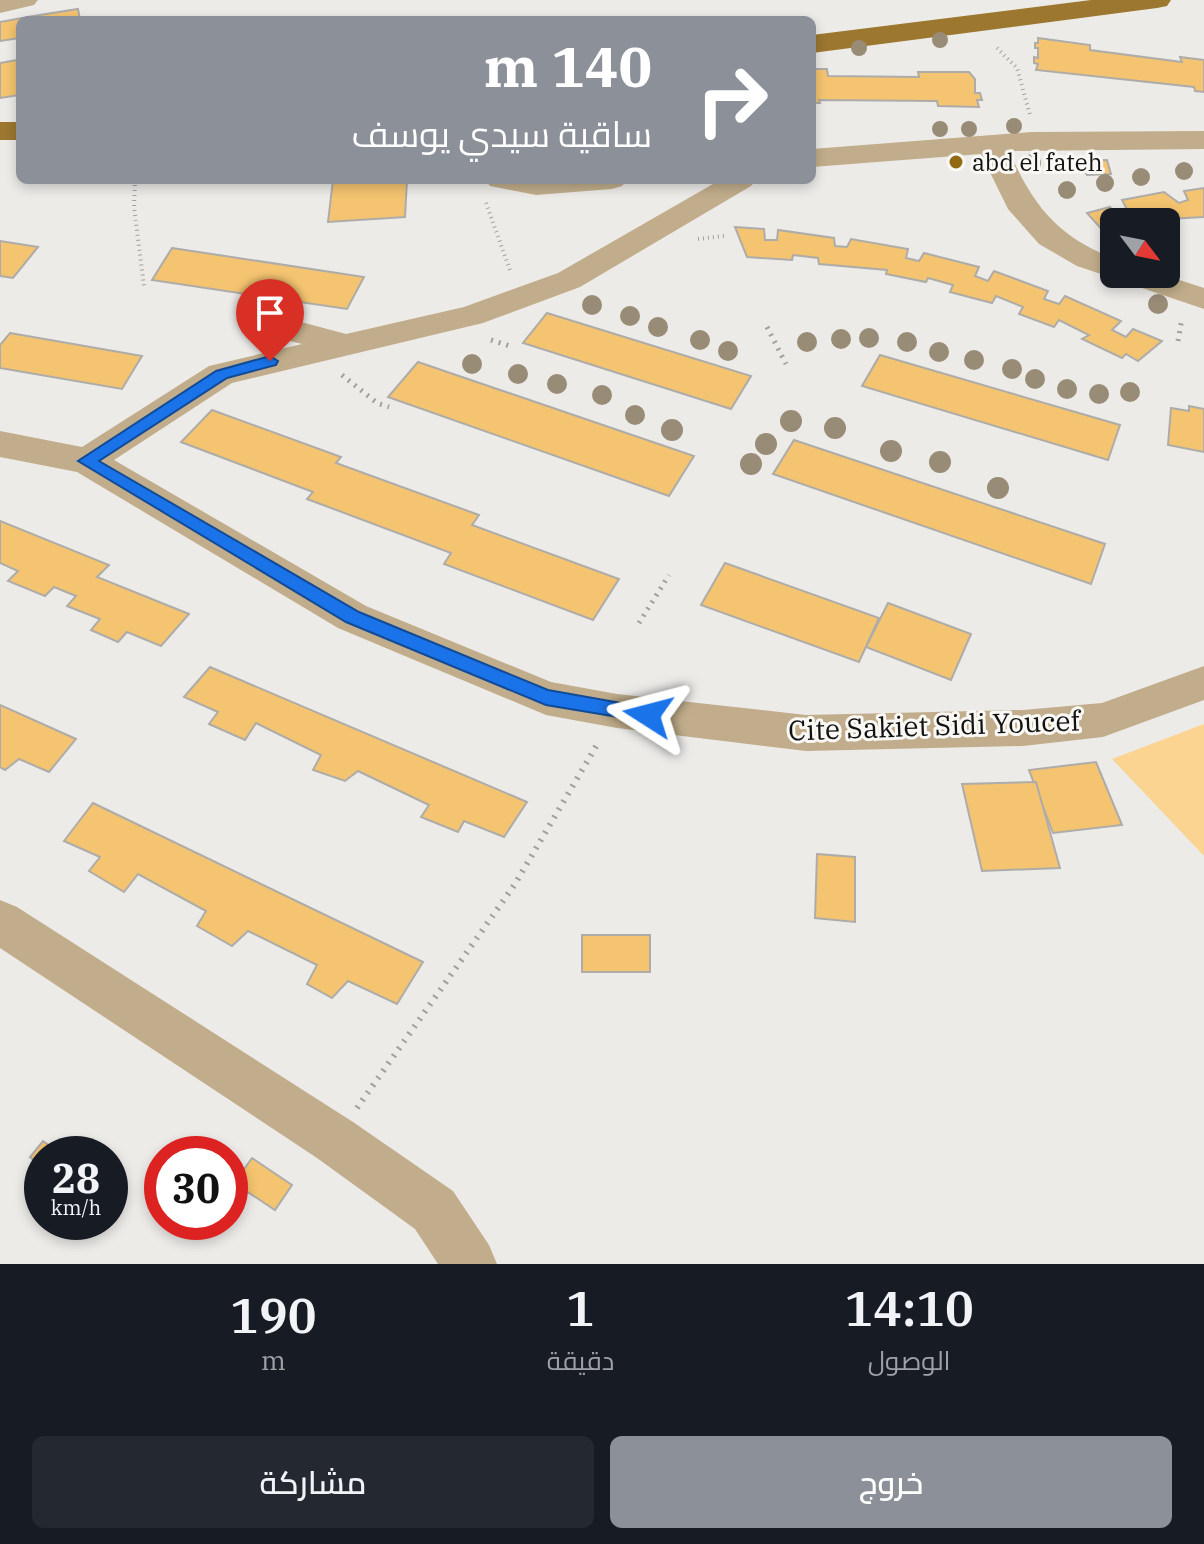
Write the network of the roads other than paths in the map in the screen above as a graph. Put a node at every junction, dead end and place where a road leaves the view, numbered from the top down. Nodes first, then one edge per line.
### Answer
1 (25, 0) edge
2 (1042, 0) edge
3 (1157, 0) edge
4 (0, 5) edge
5 (816, 29) edge
6 (816, 43) edge
7 (1204, 140) edge
8 (991, 144) junction
9 (816, 158) edge
10 (561, 184) edge
11 (734, 184) edge
12 (492, 188) edge
13 (1100, 264) edge
14 (1171, 288) edge
15 (1204, 299) edge
16 (275, 326) dead end
17 (329, 347) junction
18 (0, 444) edge
19 (87, 461) junction
20 (1204, 683) edge
21 (0, 922) edge
22 (470, 1264) edge

1 - 4 street
2 - 5 main road
3 - 6 main road
7 - 8 street
8 - 9 street
8 - 13 street
10 - 12 street
11 - 17 street
14 - 15 street
16 - 17 street
17 - 19 street
18 - 19 street, Cite Sakiet Sidi Youcef
19 - 20 street, Cite Sakiet Sidi Youcef
21 - 22 street

